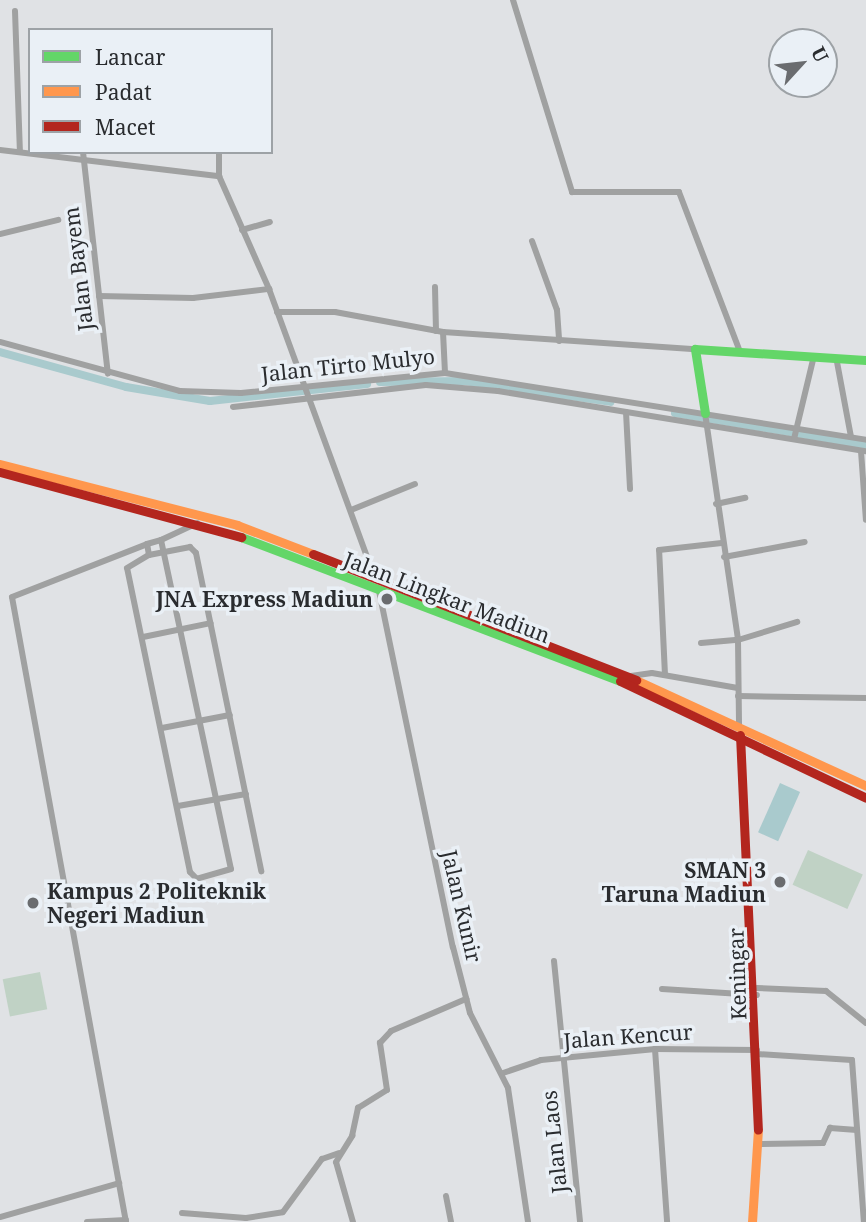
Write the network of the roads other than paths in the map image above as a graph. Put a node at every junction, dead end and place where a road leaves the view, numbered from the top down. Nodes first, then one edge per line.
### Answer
1 (513, 0) edge
2 (16, 11) dead end
3 (0, 150) edge
4 (20, 152) junction
5 (28, 153) edge
6 (52, 154) edge
7 (219, 154) edge
8 (83, 156) edge
9 (219, 176) junction
10 (58, 219) dead end
11 (270, 222) dead end
12 (243, 230) junction
13 (0, 234) edge
14 (532, 241) dead end
15 (435, 287) dead end
16 (269, 289) junction
17 (99, 296) junction
18 (277, 312) junction
19 (439, 331) junction
20 (559, 341) junction
21 (0, 342) edge
22 (695, 349) junction
23 (740, 352) junction
24 (813, 360) junction
25 (866, 360) edge
26 (837, 362) junction
27 (444, 373) junction
28 (108, 374) junction
29 (304, 386) junction
30 (308, 398) junction
31 (233, 407) dead end
32 (626, 412) junction
33 (705, 412) junction
34 (704, 428) junction
35 (795, 432) junction
36 (851, 437) junction
37 (866, 440) edge
38 (863, 451) edge
39 (0, 464) edge
40 (0, 472) edge
41 (415, 484) dead end
42 (630, 489) dead end
43 (746, 498) dead end
44 (716, 504) junction
45 (351, 510) junction
46 (866, 520) edge
47 (199, 522) junction
48 (161, 540) junction
49 (805, 542) dead end
50 (722, 543) junction
51 (147, 544) junction
52 (163, 552) junction
53 (149, 555) junction
54 (724, 557) junction
55 (375, 580) junction
56 (379, 591) junction
57 (797, 622) dead end
58 (211, 623) junction
59 (176, 630) junction
60 (143, 637) junction
61 (738, 640) junction
62 (701, 643) dead end
63 (665, 675) junction
64 (629, 680) junction
65 (738, 692) junction
66 (866, 698) edge
67 (230, 715) junction
68 (198, 720) junction
69 (739, 725) junction
70 (162, 728) junction
71 (740, 737) junction
72 (866, 786) edge
73 (246, 794) junction
74 (216, 798) junction
75 (866, 798) edge
76 (178, 806) junction
77 (261, 872) dead end
78 (554, 961) dead end
79 (662, 989) dead end
80 (757, 991) junction
81 (466, 999) junction
82 (866, 1023) edge
83 (655, 1049) junction
84 (757, 1052) junction
85 (564, 1058) junction
86 (503, 1073) junction
87 (857, 1130) junction
88 (760, 1144) junction
89 (339, 1153) junction
90 (119, 1182) junction
91 (446, 1196) dead end
92 (182, 1213) dead end
93 (0, 1217) edge
94 (208, 1218) edge
95 (246, 1220) edge
96 (126, 1221) edge
97 (87, 1222) edge
98 (353, 1222) edge
99 (451, 1222) edge
100 (528, 1222) edge
101 (580, 1222) edge
102 (667, 1222) edge
103 (752, 1222) edge
104 (864, 1222) edge

1 - 23 street
2 - 4 street
3 - 4 street
4 - 5 street
6 - 8 street
7 - 9 street
8 - 9 street
8 - 17 street, Jalan Bayem
9 - 12 street
10 - 13 street
11 - 12 street
12 - 16 street
14 - 20 street
15 - 19 street
16 - 17 street
16 - 18 street
17 - 28 street, Jalan Bayem
18 - 19 street
18 - 29 street
19 - 20 street
19 - 27 street
20 - 22 street
21 - 28 street, Jalan Tirto Mulyo
22 - 23 main road
22 - 33 main road
23 - 24 main road
24 - 26 main road
24 - 35 street
25 - 26 main road
26 - 36 street
27 - 29 street, Jalan Tirto Mulyo
27 - 33 street, Jalan Tirto Mulyo
28 - 29 street, Jalan Tirto Mulyo
29 - 30 street
30 - 31 street
30 - 32 street
30 - 45 street
32 - 34 street
32 - 42 street
33 - 34 street
33 - 35 street, Jalan Tirto Mulyo
34 - 35 street
34 - 44 street
35 - 36 street
35 - 38 street
36 - 37 street
38 - 46 street
39 - 55 main road, Jalan Lingkar Madiun
40 - 47 main road, Jalan Lingkar Madiun
41 - 45 street
43 - 44 street
44 - 50 street
45 - 55 street
47 - 48 street
47 - 56 main road, Jalan Lingkar Madiun
48 - 51 street
48 - 52 street
49 - 54 street
50 - 54 street
50 - 63 street
51 - 53 street
51 - 90 street
52 - 53 street
52 - 58 street
52 - 59 street
53 - 60 street
54 - 61 street
55 - 64 main road, Jalan Lingkar Madiun
56 - 64 main road, Jalan Lingkar Madiun
56 - 81 street, Jalan Kunir
57 - 61 street
58 - 59 street
58 - 67 street
59 - 60 street
59 - 68 street
60 - 70 street
61 - 62 street
61 - 65 street
63 - 64 street
63 - 65 street
64 - 69 main road, Jalan Lingkar Madiun
64 - 71 main road, Jalan Lingkar Madiun
65 - 66 street
65 - 69 street
67 - 68 street
67 - 73 street
68 - 70 street
68 - 74 street
69 - 71 main road, Keningar
69 - 72 main road, Jalan Lingkar Madiun
70 - 76 street
71 - 75 main road, Jalan Lingkar Madiun
71 - 80 main road, Keningar
73 - 74 street
73 - 77 street
74 - 76 street
74 - 76 street
78 - 85 street, Jalan Laos
79 - 80 street
80 - 82 street
80 - 84 main road, Keningar
81 - 86 street, Jalan Kunir
81 - 89 street
83 - 84 street, Jalan Kencur
83 - 85 street, Jalan Kencur
83 - 102 street
84 - 87 street, Jalan Kencur
84 - 88 main road, Keningar
85 - 86 street, Jalan Kencur
85 - 101 street, Jalan Laos
86 - 100 street, Jalan Kunir
87 - 88 street
87 - 104 street
88 - 103 main road, Keningar
89 - 95 street
89 - 98 street
90 - 93 street
90 - 96 street
91 - 99 street
92 - 94 street
94 - 95 street
96 - 97 street

